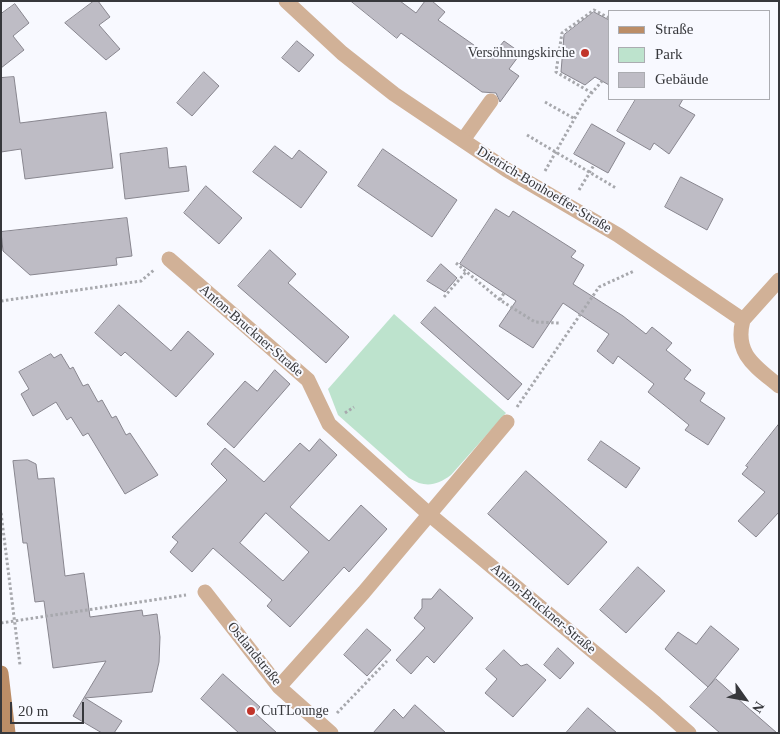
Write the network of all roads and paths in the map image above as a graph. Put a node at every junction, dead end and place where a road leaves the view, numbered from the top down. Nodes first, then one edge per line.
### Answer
1 (286, 1) edge
2 (608, 17) edge
3 (602, 82) dead end
4 (592, 92) junction
5 (491, 101) dead end
6 (545, 102) dead end
7 (575, 119) junction
8 (527, 135) dead end
9 (463, 140) junction
10 (556, 152) junction
11 (594, 165) dead end
12 (590, 172) junction
13 (536, 187) junction
14 (616, 188) dead end
15 (569, 206) junction
16 (168, 259) joint
17 (657, 260) junction
18 (456, 263) dead end
19 (466, 272) junction
20 (779, 280) edge
21 (504, 293) dead end
22 (444, 297) dead end
23 (500, 300) junction
24 (1, 301) edge
25 (743, 320) junction
26 (559, 324) dead end
27 (779, 386) edge
28 (507, 422) joint
29 (1, 513) edge
30 (430, 515) junction
31 (205, 592) joint
32 (14, 621) junction
33 (1, 623) edge
34 (387, 661) dead end
35 (20, 666) dead end
36 (1, 673) edge
37 (280, 687) junction
38 (331, 726) edge
39 (8, 733) edge
40 (689, 733) edge

1 - 9 street, Dietrich-Bonhoeffer-Straße
2 - 4 path
3 - 4 path
4 - 7 path
5 - 9 street
6 - 7 path
7 - 10 path
8 - 10 path
9 - 13 street, Dietrich-Bonhoeffer-Straße
10 - 12 path
10 - 13 path
11 - 12 path
12 - 14 path
12 - 15 path
13 - 15 street, Dietrich-Bonhoeffer-Straße
15 - 17 street, Dietrich-Bonhoeffer-Straße
16 - 24 path
16 - 30 street, Anton-Bruckner-Straße
17 - 25 street, Dietrich-Bonhoeffer-Straße
17 - 28 path
18 - 19 path
19 - 22 path
19 - 23 path
20 - 25 street
21 - 23 path
23 - 26 path
25 - 27 street
28 - 30 street
29 - 32 path
30 - 37 street
30 - 40 street, Anton-Bruckner-Straße
31 - 32 path
31 - 37 street, Ostlandstraße
32 - 33 path
32 - 35 path
34 - 38 path
36 - 39 street
37 - 38 street, Ostlandstraße

